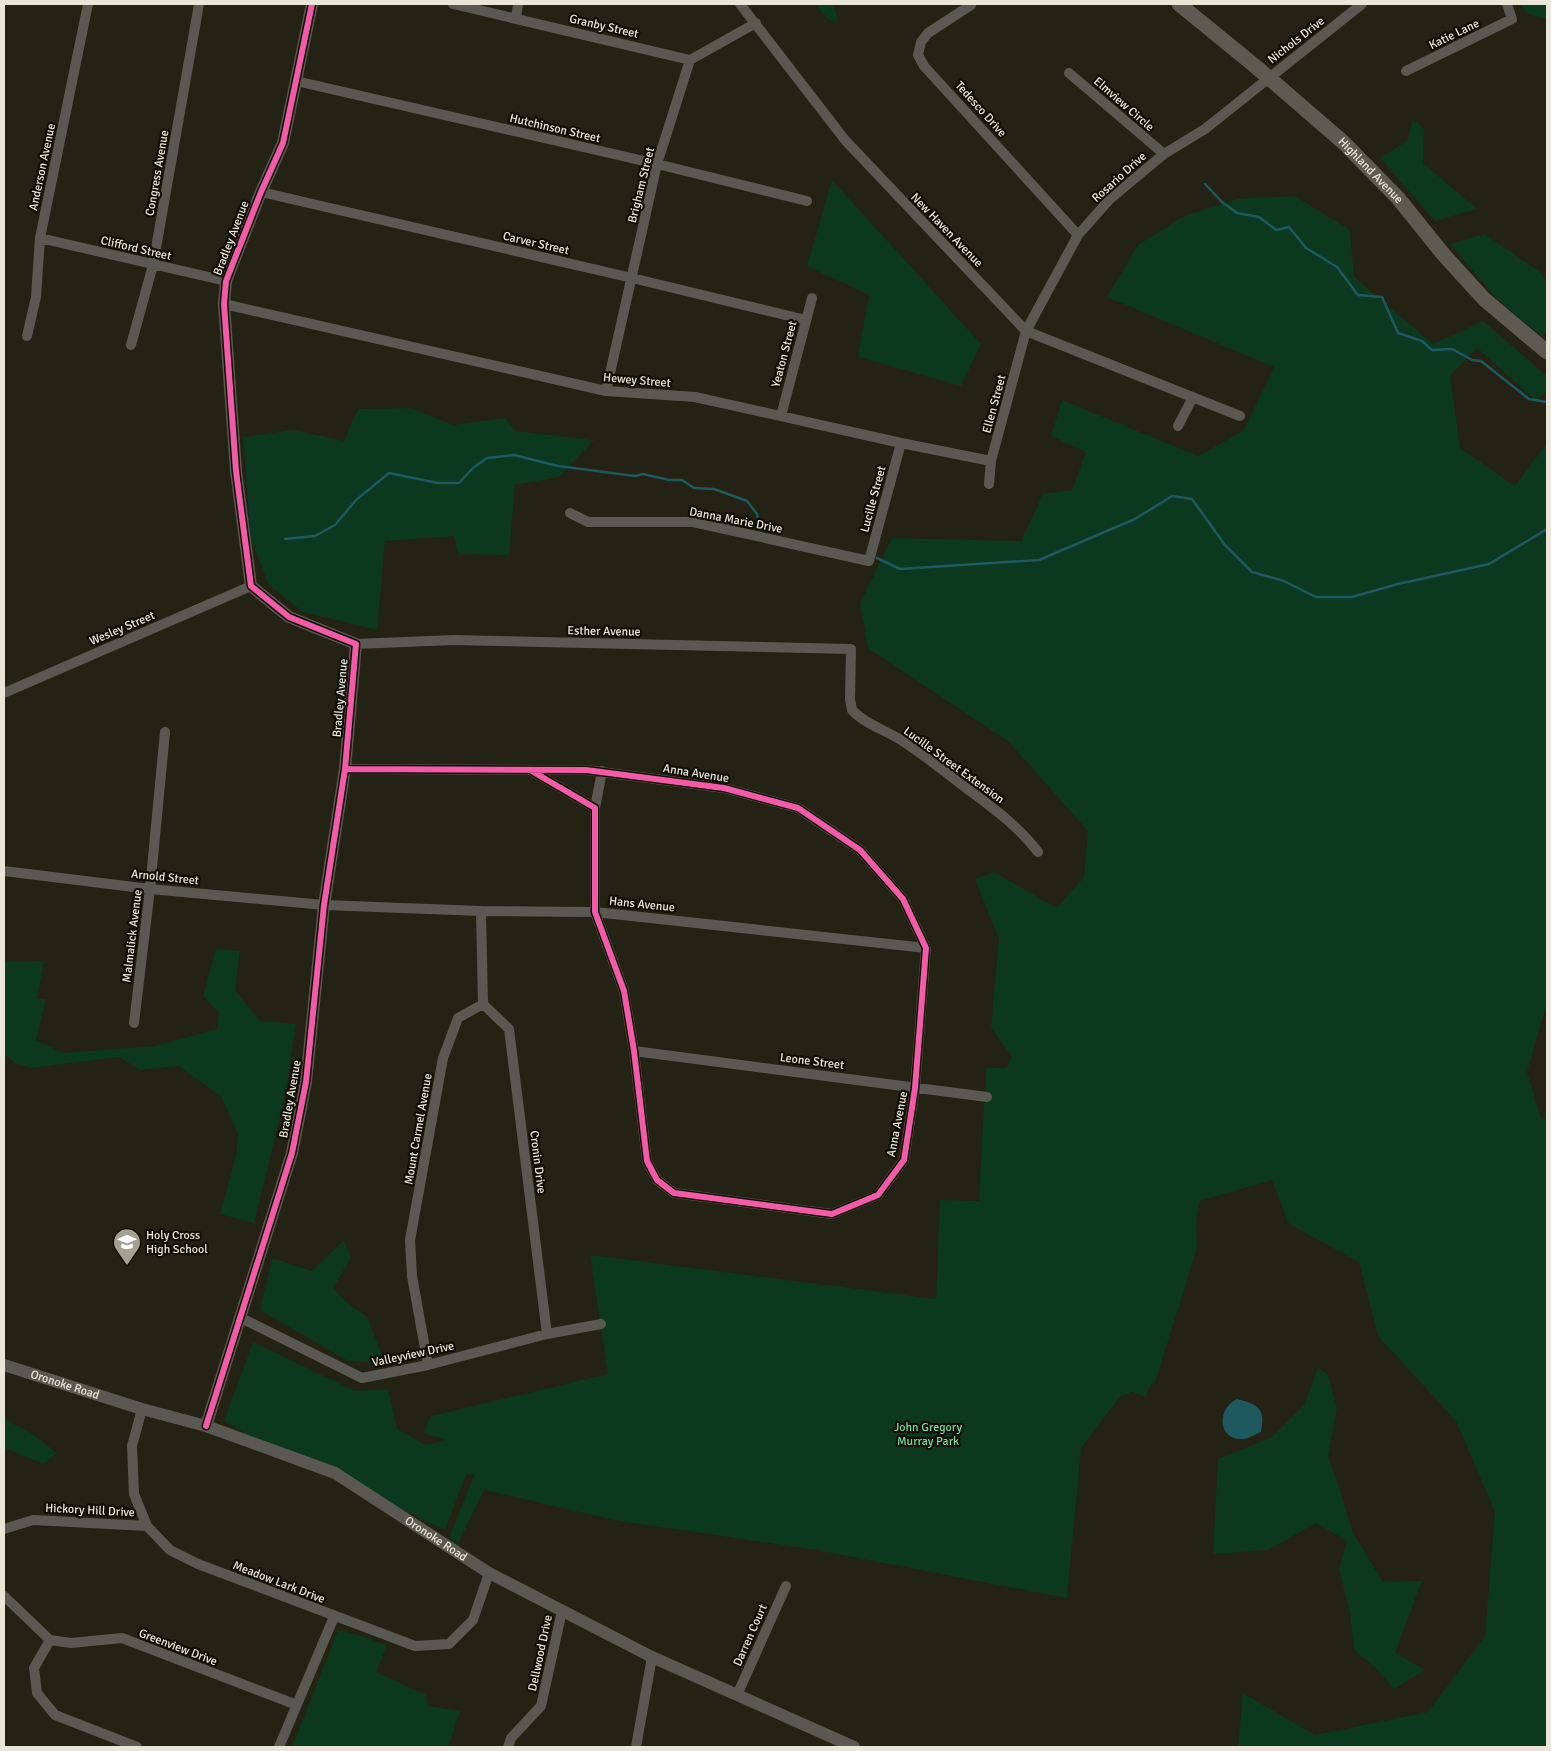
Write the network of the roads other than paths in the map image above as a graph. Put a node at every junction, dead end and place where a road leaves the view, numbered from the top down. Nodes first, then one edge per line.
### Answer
1 (88, 4) edge
2 (199, 4) edge
3 (312, 4) edge
4 (453, 4) edge
5 (518, 4) edge
6 (740, 4) edge
7 (1178, 4) edge
8 (1362, 4) edge
9 (1508, 4) edge
10 (971, 5) dead end
11 (516, 18) junction
12 (756, 23) junction
13 (690, 60) junction
14 (1406, 71) dead end
15 (1069, 73) dead end
16 (1269, 78) junction
17 (296, 81) junction
18 (1164, 154) junction
19 (657, 164) junction
20 (261, 192) junction
21 (807, 201) dead end
22 (1078, 235) junction
23 (40, 238) junction
24 (153, 265) junction
25 (632, 278) junction
26 (226, 281) junction
27 (812, 298) dead end
28 (224, 304) junction
29 (806, 320) junction
30 (1026, 332) junction
31 (27, 336) dead end
32 (131, 345) dead end
33 (1547, 352) edge
34 (606, 391) junction
35 (1192, 397) junction
36 (781, 416) junction
37 (1240, 416) dead end
38 (1178, 426) dead end
39 (901, 443) junction
40 (991, 461) junction
41 (989, 484) dead end
42 (570, 513) dead end
43 (869, 562) joint
44 (251, 586) junction
45 (356, 644) junction
46 (4, 693) edge
47 (851, 706) joint
48 (165, 732) dead end
49 (344, 769) junction
50 (530, 770) junction
51 (602, 771) junction
52 (594, 808) junction
53 (1038, 852) dead end
54 (4, 871) edge
55 (150, 889) junction
56 (324, 905) junction
57 (482, 911) junction
58 (595, 912) junction
59 (926, 948) junction
60 (483, 1004) junction
61 (134, 1023) dead end
62 (634, 1051) junction
63 (915, 1088) junction
64 (987, 1097) dead end
65 (240, 1318) junction
66 (601, 1324) dead end
67 (547, 1334) junction
68 (428, 1365) junction
69 (4, 1366) edge
70 (142, 1409) junction
71 (206, 1426) junction
72 (147, 1526) junction
73 (4, 1529) edge
74 (489, 1573) junction
75 (786, 1586) dead end
76 (4, 1596) edge
77 (562, 1611) junction
78 (334, 1617) junction
79 (50, 1640) junction
80 (652, 1657) junction
81 (737, 1695) junction
82 (297, 1705) junction
83 (834, 1743) edge
84 (137, 1747) edge
85 (279, 1747) edge
86 (508, 1747) edge
87 (636, 1747) edge
88 (854, 1747) edge

1 - 23 street, Anderson Avenue
2 - 24 street, Congress Avenue
3 - 17 street, Bradley Avenue
4 - 11 street, Granby Street
5 - 11 street
6 - 12 street, New Haven Avenue
7 - 16 main road, Highland Avenue
8 - 16 street, Nichols Drive
9 - 14 street, Katie Lane
10 - 22 street, Tedesco Drive
11 - 13 street, Granby Street
12 - 13 street
12 - 30 street, New Haven Avenue
13 - 19 street, Brigham Street
15 - 18 street, Elmview Circle
16 - 18 street, Rosario Drive
16 - 33 main road, Highland Avenue
17 - 19 street, Hutchinson Street
17 - 20 street, Bradley Avenue
18 - 22 street, Rosario Drive
19 - 21 street, Hutchinson Street
19 - 25 street, Brigham Street
20 - 25 street, Carver Street
20 - 26 street, Bradley Avenue
22 - 30 street, Rosario Drive
23 - 24 street, Clifford Street
23 - 31 street, Anderson Avenue
24 - 26 street, Clifford Street
24 - 32 street, Congress Avenue
25 - 29 street, Carver Street
25 - 34 street, Brigham Street
26 - 28 street, Bradley Avenue
27 - 29 street, Yeaton Street
28 - 34 street, Hewey Street
28 - 44 street, Bradley Avenue
29 - 36 street, Yeaton Street
30 - 35 street, New Haven Avenue
30 - 40 street, Ellen Street
34 - 36 street, Hewey Street
35 - 37 street, New Haven Avenue
35 - 38 street
36 - 39 street, Hewey Street
39 - 40 street, Hewey Street
39 - 43 street, Lucille Street
40 - 41 street, Ellen Street
42 - 43 street, Danna Marie Drive
44 - 45 street, Bradley Avenue
44 - 46 street, Wesley Street
45 - 47 street, Esther Avenue
45 - 49 street, Bradley Avenue
47 - 53 street, Lucille Street Extension
48 - 55 street, Malmalick Avenue
49 - 50 street, Anna Avenue
49 - 56 street, Bradley Avenue
50 - 51 street, Anna Avenue
50 - 52 street
51 - 52 street, Anna Avenue
51 - 59 street, Anna Avenue
52 - 58 street, Anna Avenue
54 - 55 street, Arnold Street
55 - 56 street, Arnold Street
55 - 61 street, Malmalick Avenue
56 - 57 street, Hans Avenue
56 - 65 street, Bradley Avenue
57 - 58 street, Hans Avenue
57 - 60 street
58 - 59 street, Hans Avenue
58 - 62 street, Anna Avenue
59 - 63 street, Anna Avenue
60 - 67 street, Cronin Drive
60 - 68 street, Mount Carmel Avenue
62 - 63 street, Leone Street
62 - 63 street, Anna Avenue
63 - 64 street, Leone Street
65 - 68 street, Valleyview Drive
65 - 71 street, Bradley Avenue
66 - 67 street, Valleyview Drive
67 - 68 street, Valleyview Drive
69 - 70 street, Oronoke Road
70 - 71 street, Oronoke Road
70 - 72 street, Meadow Lark Drive
71 - 74 street, Oronoke Road
72 - 73 street, Hickory Hill Drive
72 - 78 street, Meadow Lark Drive
74 - 77 street, Oronoke Road
74 - 78 street, Meadow Lark Drive
75 - 81 street, Darren Court
76 - 79 street
77 - 80 street, Oronoke Road
77 - 86 street, Dellwood Drive
78 - 82 street
79 - 82 street, Greenview Drive
79 - 84 street
80 - 81 street, Oronoke Road
80 - 87 street
81 - 83 street, Oronoke Road
82 - 85 street
83 - 88 street, Oronoke Road

